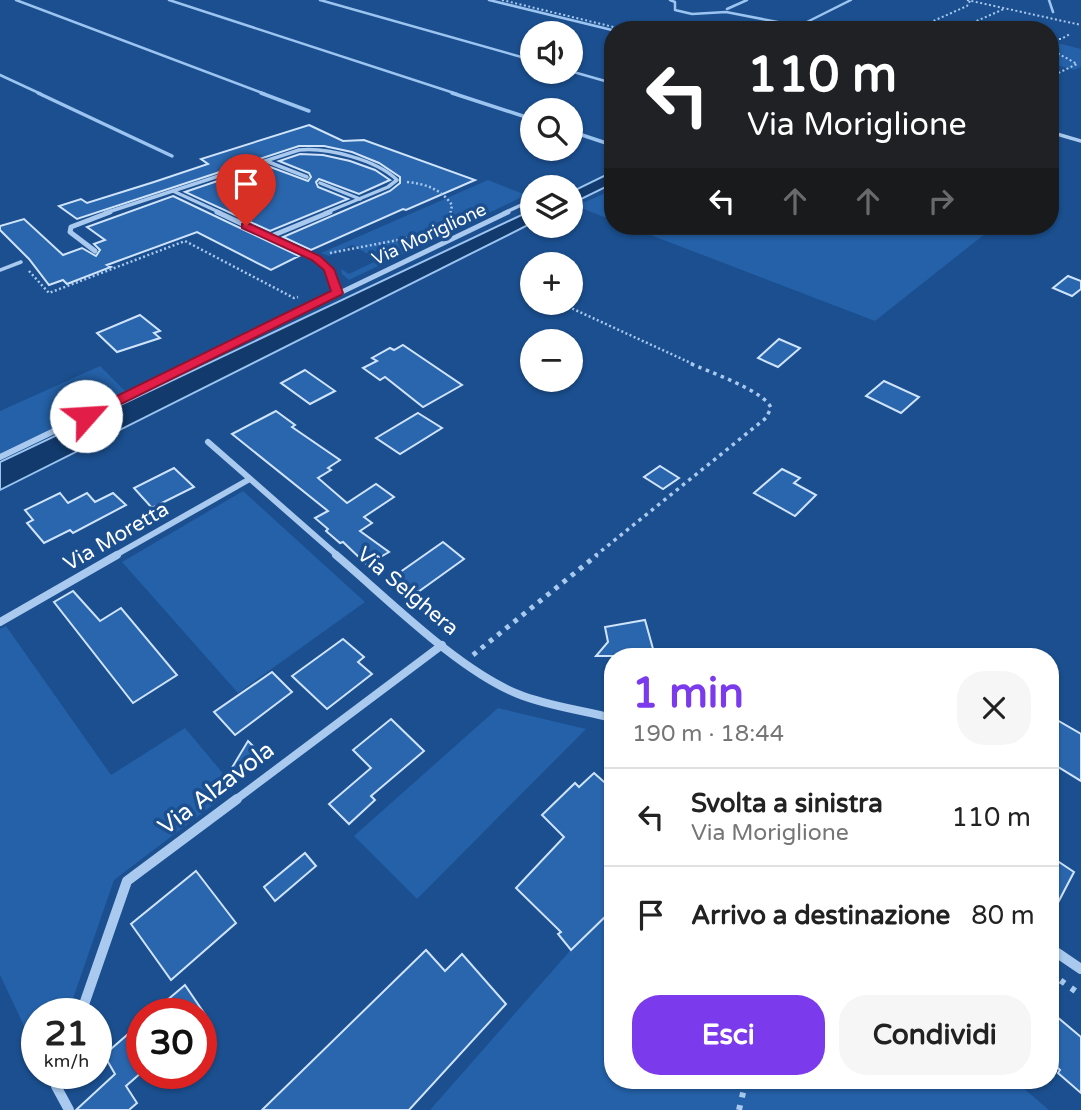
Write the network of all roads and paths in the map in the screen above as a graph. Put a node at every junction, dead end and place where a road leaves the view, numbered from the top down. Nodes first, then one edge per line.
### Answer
1 (502, 0) edge
2 (968, 0) edge
3 (1005, 8) junction
4 (933, 21) edge
5 (976, 21) edge
6 (604, 25) edge
7 (1081, 25) edge
8 (1070, 34) dead end
9 (1059, 39) edge
10 (1059, 54) edge
11 (1059, 73) edge
12 (1059, 135) edge
13 (1081, 141) edge
14 (265, 161) junction
15 (307, 177) dead end
16 (396, 182) junction
17 (320, 183) dead end
18 (173, 191) junction
19 (360, 199) junction
20 (520, 206) edge
21 (269, 237) junction
22 (96, 251) dead end
23 (316, 258) junction
24 (21, 262) joint
25 (0, 270) edge
26 (337, 293) junction
27 (303, 294) dead end
28 (583, 314) edge
29 (208, 442) dead end
30 (0, 457) edge
31 (248, 480) junction
32 (0, 622) edge
33 (442, 646) junction
34 (464, 662) junction
35 (604, 716) edge
36 (1059, 954) edge
37 (1081, 969) edge
38 (1059, 979) edge
39 (1081, 995) edge
40 (86, 998) edge
41 (58, 1089) edge
42 (745, 1089) edge
43 (69, 1110) edge
44 (739, 1110) edge

1 - 6 path
2 - 3 path
2 - 4 path
3 - 5 path
3 - 7 path
8 - 9 path
10 - 11 path
12 - 13 street
14 - 15 street
14 - 16 street
14 - 18 street
16 - 19 street
16 - 23 path
17 - 19 street
18 - 21 street
18 - 22 street
19 - 21 street
20 - 26 street, Via Moriglione
21 - 23 street
23 - 26 street
24 - 25 lane
24 - 27 path
26 - 30 street, Via Moriglione
28 - 34 path
29 - 31 street, Via Selghera
31 - 32 street, Via Moretta
31 - 33 street, Via Selghera
33 - 34 street, Via Selghera
33 - 40 street, Via Alzavola
34 - 35 street, Via Selghera
36 - 37 street
38 - 39 path
41 - 43 street
42 - 44 path

